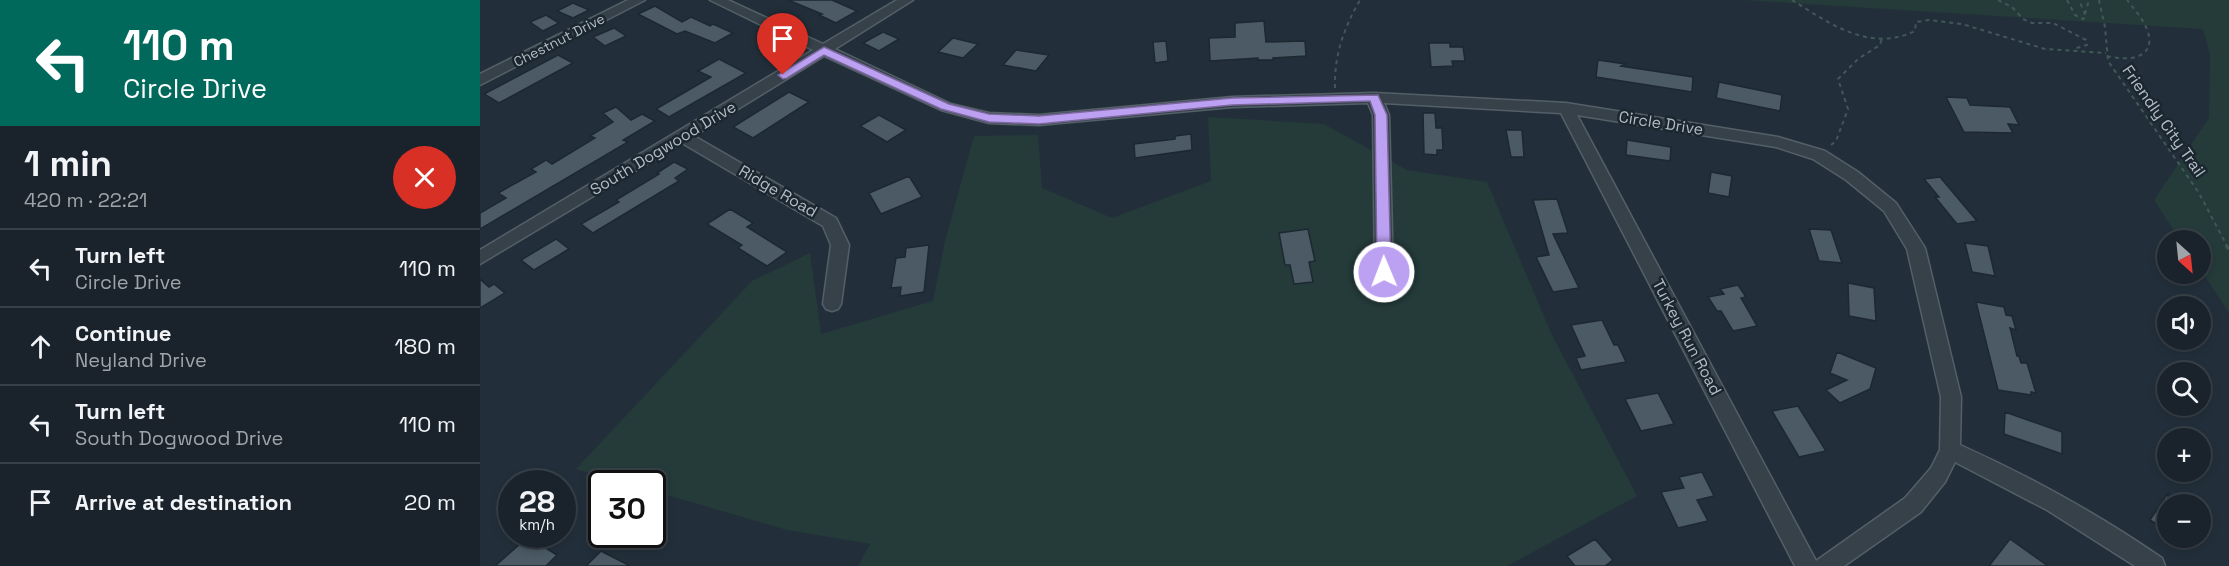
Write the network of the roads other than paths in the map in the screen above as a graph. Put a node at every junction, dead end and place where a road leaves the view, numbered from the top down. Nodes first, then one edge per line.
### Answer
1 (638, 0) edge
2 (717, 0) edge
3 (906, 0) edge
4 (824, 51) junction
5 (480, 80) edge
6 (1374, 98) junction
7 (1566, 108) junction
8 (683, 136) junction
9 (480, 258) edge
10 (1384, 272) dead end
11 (832, 304) dead end
12 (1950, 450) junction
13 (1807, 566) edge
14 (1825, 566) edge
15 (2154, 566) edge

1 - 5 street, Chestnut Drive
2 - 4 street, Circle Drive
3 - 4 street, South Dogwood Drive
4 - 6 street, Circle Drive
4 - 8 street, South Dogwood Drive
6 - 7 street, Circle Drive
6 - 10 street
7 - 12 street, Circle Drive
7 - 13 street, Turkey Run Road
8 - 9 street, South Dogwood Drive
8 - 11 street, Ridge Road
12 - 14 street, Circle Drive
12 - 15 street

